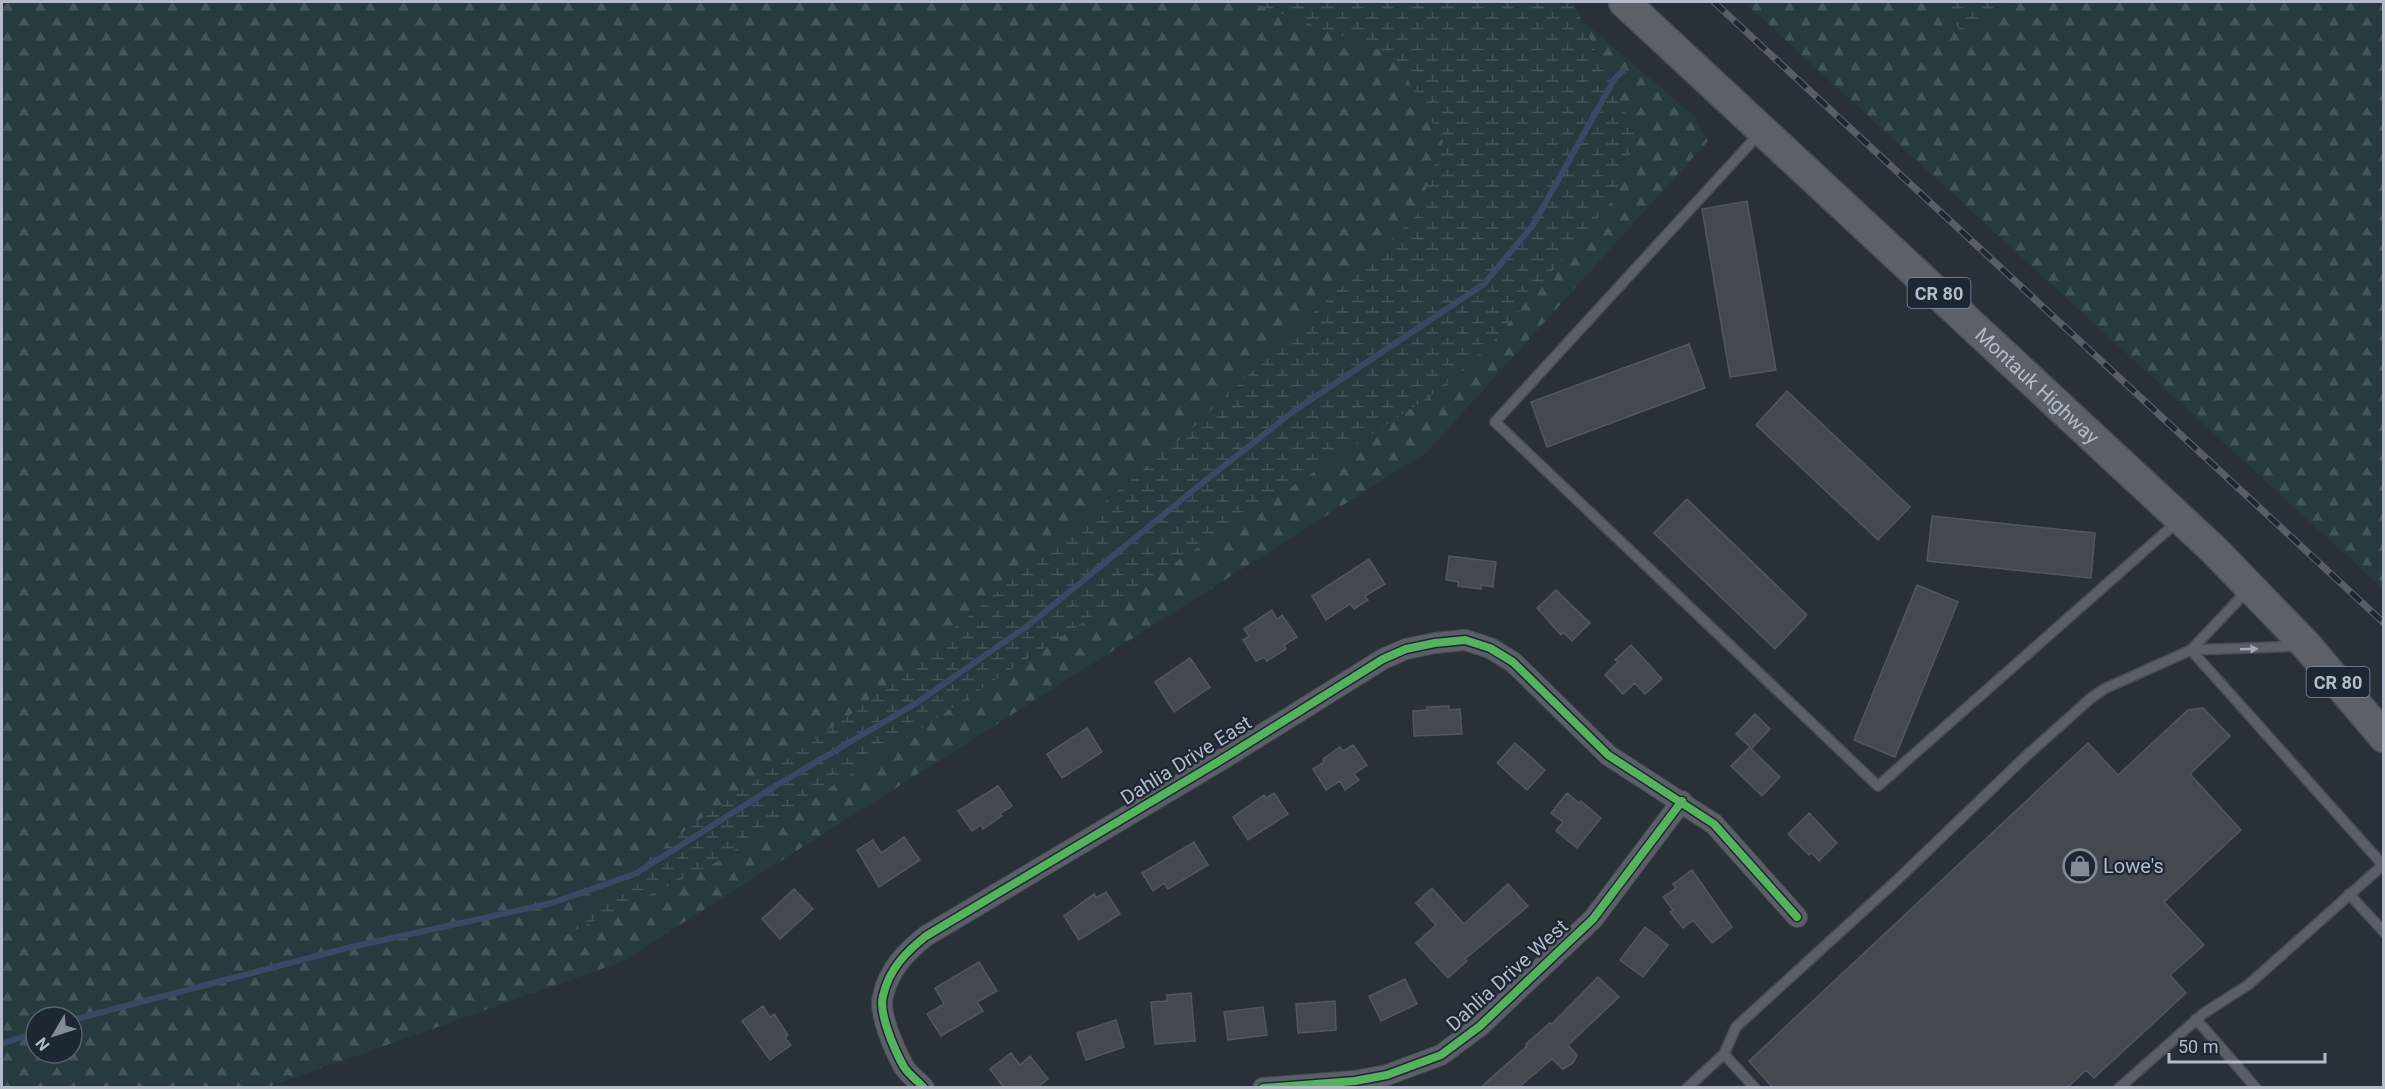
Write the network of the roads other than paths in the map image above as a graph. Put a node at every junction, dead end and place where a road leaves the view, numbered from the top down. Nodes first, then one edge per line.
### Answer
1 (1624, 2) edge
2 (1762, 130) junction
3 (2181, 519) junction
4 (2251, 587) junction
5 (2307, 646) junction
6 (2191, 650) junction
7 (2384, 737) edge
8 (1682, 801) junction
9 (2383, 864) edge
10 (2349, 894) junction
11 (1797, 916) dead end
12 (2384, 932) edge
13 (2196, 1020) junction
14 (1724, 1054) junction
15 (924, 1088) edge
16 (1263, 1088) edge
17 (1687, 1088) edge
18 (1755, 1088) edge
19 (2119, 1088) edge
20 (2256, 1088) edge

1 - 2 main road, Montauk Highway / CR 80
2 - 3 main road, Montauk Highway / CR 80
2 - 3 lane
3 - 4 main road, Montauk Highway / CR 80
4 - 5 main road, Montauk Highway / CR 80
4 - 6 lane
6 -> 5 lane
5 - 7 main road, Montauk Highway / CR 80
6 - 9 lane
6 - 14 lane
8 - 11 street, Dahlia Drive East
8 - 15 street, Dahlia Drive East
8 - 16 street, Dahlia Drive West
9 - 10 lane
10 - 12 lane
10 - 13 lane
13 - 19 lane
13 - 20 lane
14 - 17 lane
14 - 18 lane

